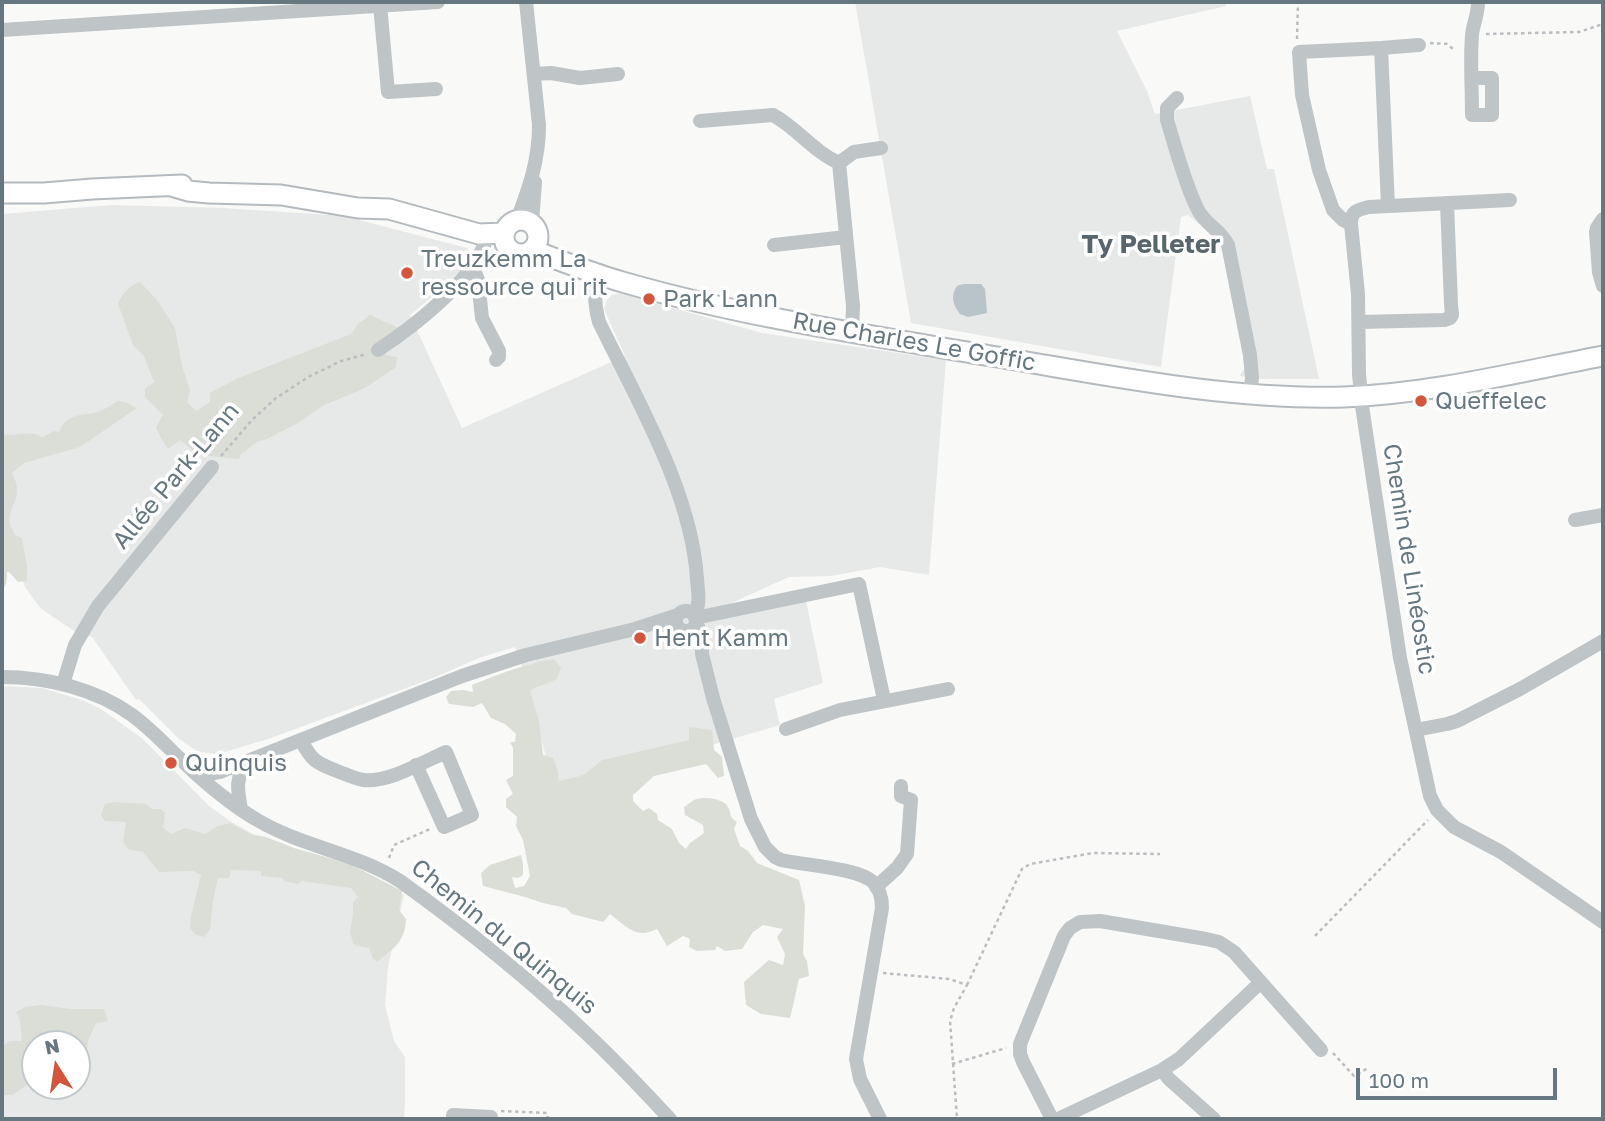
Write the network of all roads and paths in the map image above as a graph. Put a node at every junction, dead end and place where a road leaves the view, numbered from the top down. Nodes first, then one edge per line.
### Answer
1 (416, 2) edge
2 (438, 2) edge
3 (526, 2) edge
4 (1298, 2) edge
5 (1478, 2) edge
6 (380, 5) junction
7 (1603, 24) edge
8 (2, 30) edge
9 (1472, 34) junction
10 (1419, 45) joint
11 (1381, 48) junction
12 (1453, 49) dead end
13 (1299, 52) junction
14 (534, 74) junction
15 (618, 74) dead end
16 (1472, 78) dead end
17 (436, 89) dead end
18 (1177, 98) dead end
19 (700, 121) dead end
20 (881, 148) dead end
21 (839, 163) junction
22 (2, 193) edge
23 (44, 193) junction
24 (1510, 200) dead end
25 (2, 203) edge
26 (1447, 203) junction
27 (1388, 206) junction
28 (358, 208) junction
29 (1603, 219) edge
30 (1351, 224) junction
31 (522, 235) junction
32 (846, 237) junction
33 (485, 243) junction
34 (774, 245) dead end
35 (473, 267) junction
36 (591, 272) junction
37 (1603, 286) edge
38 (1359, 322) junction
39 (852, 332) junction
40 (378, 350) joint
41 (1603, 356) edge
42 (496, 360) dead end
43 (1250, 394) junction
44 (1360, 396) junction
45 (212, 467) joint
46 (1603, 515) edge
47 (1574, 520) dead end
48 (687, 621) junction
49 (1603, 641) edge
50 (2, 677) edge
51 (63, 684) junction
52 (948, 689) dead end
53 (884, 701) junction
54 (786, 729) dead end
55 (1416, 730) junction
56 (301, 740) junction
57 (249, 762) junction
58 (416, 765) junction
59 (195, 773) junction
60 (239, 775) junction
61 (901, 786) dead end
62 (212, 787) junction
63 (241, 809) junction
64 (1437, 810) junction
65 (443, 824) junction
66 (1160, 854) dead end
67 (383, 870) junction
68 (876, 887) junction
69 (1603, 922) edge
70 (1315, 936) dead end
71 (873, 967) junction
72 (1261, 982) junction
73 (967, 985) junction
74 (1020, 1044) junction
75 (1321, 1050) joint
76 (952, 1064) junction
77 (1368, 1068) dead end
78 (1162, 1069) junction
79 (490, 1118) edge
80 (453, 1119) edge
81 (548, 1119) edge
82 (670, 1119) edge
83 (880, 1119) edge
84 (957, 1119) edge
85 (1052, 1119) edge
86 (1058, 1119) edge
87 (1214, 1119) edge

1 - 2 street
1 - 6 street
3 - 14 street
4 - 13 path
5 - 9 street
6 - 8 street
6 - 17 street
7 - 9 path
9 - 16 street
10 - 11 street
10 - 12 path
11 - 13 street
11 - 27 street
13 - 30 street
14 - 15 street
14 - 31 street
18 - 43 street
19 - 21 street
20 - 21 street
21 - 32 street
22 - 23 street, Rue Charles Le Goffic
23 - 25 street, Rue Charles Le Goffic
23 - 28 street, Rue Charles Le Goffic
24 - 26 street
26 - 27 street
26 - 38 street
27 - 30 street
28 - 31 street, Rue Charles Le Goffic
28 - 33 street, Rue Charles Le Goffic
29 - 37 street
30 - 38 street, Chemin de Linéostic
31 - 33 street, Rue Charles Le Goffic
31 - 36 street, Rue Charles Le Goffic
32 - 34 street
32 - 39 street
33 - 35 street
35 - 40 street
35 - 42 street
36 - 39 street, Rue Charles Le Goffic
36 - 48 street
38 - 44 street, Chemin de Linéostic
39 - 43 street, Rue Charles Le Goffic
40 - 45 path, Allée Park-Lann
41 - 44 street, Rue Charles Le Goffic
43 - 44 street, Rue Charles Le Goffic
44 - 55 street, Chemin de Linéostic
45 - 51 street, Allée Park-Lann
46 - 47 street
48 - 53 street
48 - 56 street
48 - 68 street
49 - 55 street
50 - 51 street, Chemin du Quinquis
51 - 59 street, Chemin du Quinquis
52 - 53 street
53 - 54 street
55 - 64 street, Chemin de Linéostic
56 - 57 street
56 - 58 street
57 - 59 street
57 - 60 street
58 - 65 street
58 - 65 street
59 - 62 street, Chemin du Quinquis
60 - 62 street
60 - 63 street
61 - 68 street
62 - 63 street, Chemin du Quinquis
63 - 67 street, Chemin du Quinquis
64 - 69 street
64 - 70 path
65 - 67 path
66 - 73 path
67 - 82 street, Chemin du Quinquis
68 - 71 street
71 - 73 path
71 - 83 street
72 - 74 street
72 - 75 street
72 - 78 street
73 - 76 path
74 - 76 path
74 - 85 street
75 - 77 path
76 - 84 path
78 - 86 street
78 - 87 street
79 - 80 street
79 - 81 path

